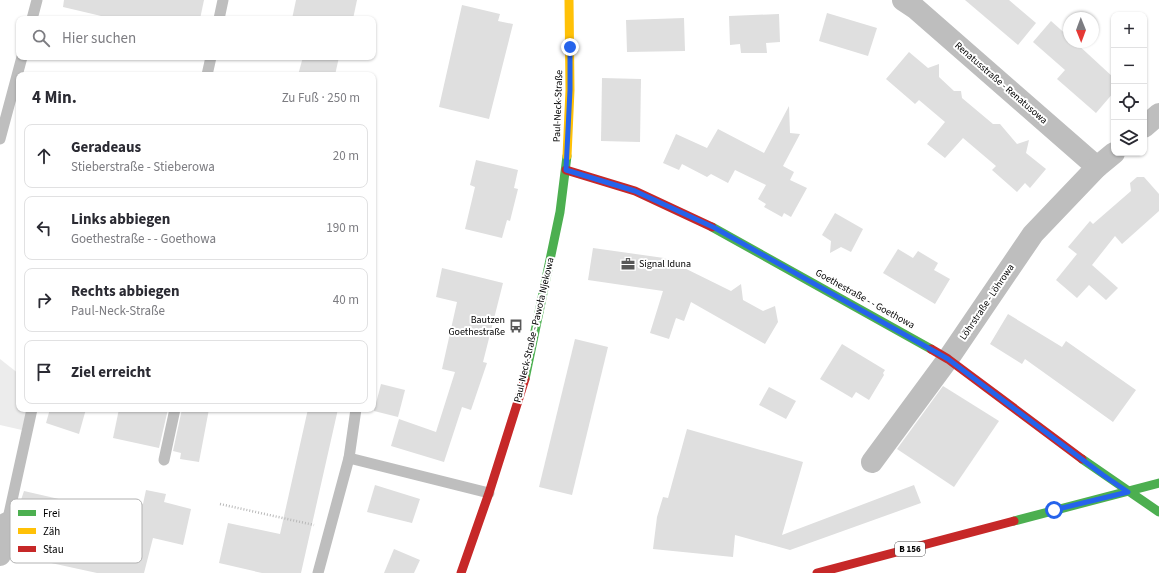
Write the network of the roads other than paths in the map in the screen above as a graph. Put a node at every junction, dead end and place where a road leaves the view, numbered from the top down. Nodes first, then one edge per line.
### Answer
1 (37, 0) edge
2 (223, 0) edge
3 (569, 0) edge
4 (903, 0) edge
5 (33, 16) edge
6 (220, 16) edge
7 (21, 60) edge
8 (210, 60) edge
9 (18, 72) edge
10 (208, 72) edge
11 (16, 79) edge
12 (1159, 114) edge
13 (1147, 124) edge
14 (0, 139) edge
15 (1111, 155) edge
16 (1097, 167) junction
17 (566, 170) junction
18 (560, 212) joint
19 (948, 359) junction
20 (31, 412) edge
21 (174, 412) edge
22 (356, 412) edge
23 (349, 458) junction
24 (164, 460) dead end
25 (872, 462) dead end
26 (1159, 483) edge
27 (1128, 492) junction
28 (489, 493) junction
29 (12, 499) edge
30 (10, 509) edge
31 (1159, 512) edge
32 (7, 523) joint
33 (0, 555) edge
34 (318, 573) edge
35 (461, 573) edge
36 (817, 573) edge

1 - 5 lane
2 - 6 lane
3 - 17 street, Paul-Neck-Straße
4 - 16 street, Renatusstraße - Renatusowa
7 - 9 lane
8 - 10 lane
11 - 14 lane
12 - 13 street
15 - 16 street, Löhrstraße - Löhrowa
16 - 19 street, Löhrstraße - Löhrowa
17 - 18 street, Paul-Neck-Straße
17 - 19 street, Goethestraße - - Goethowa
18 - 28 street, Paul-Neck-Straße - Pawoła Njekowa
19 - 25 street, Löhrstraße - Löhrowa
19 - 27 street, Goethestraße - - Goethowa
20 - 29 lane
21 - 24 lane
22 - 23 lane
23 - 28 lane
23 - 34 lane
26 - 27 street, B 156
27 - 31 street, Goethestraße - - Goethowa
27 - 36 street, B 156
28 - 35 street, Paul-Neck-Straße - Pawoła Njekowa
30 - 32 lane
32 - 33 street

